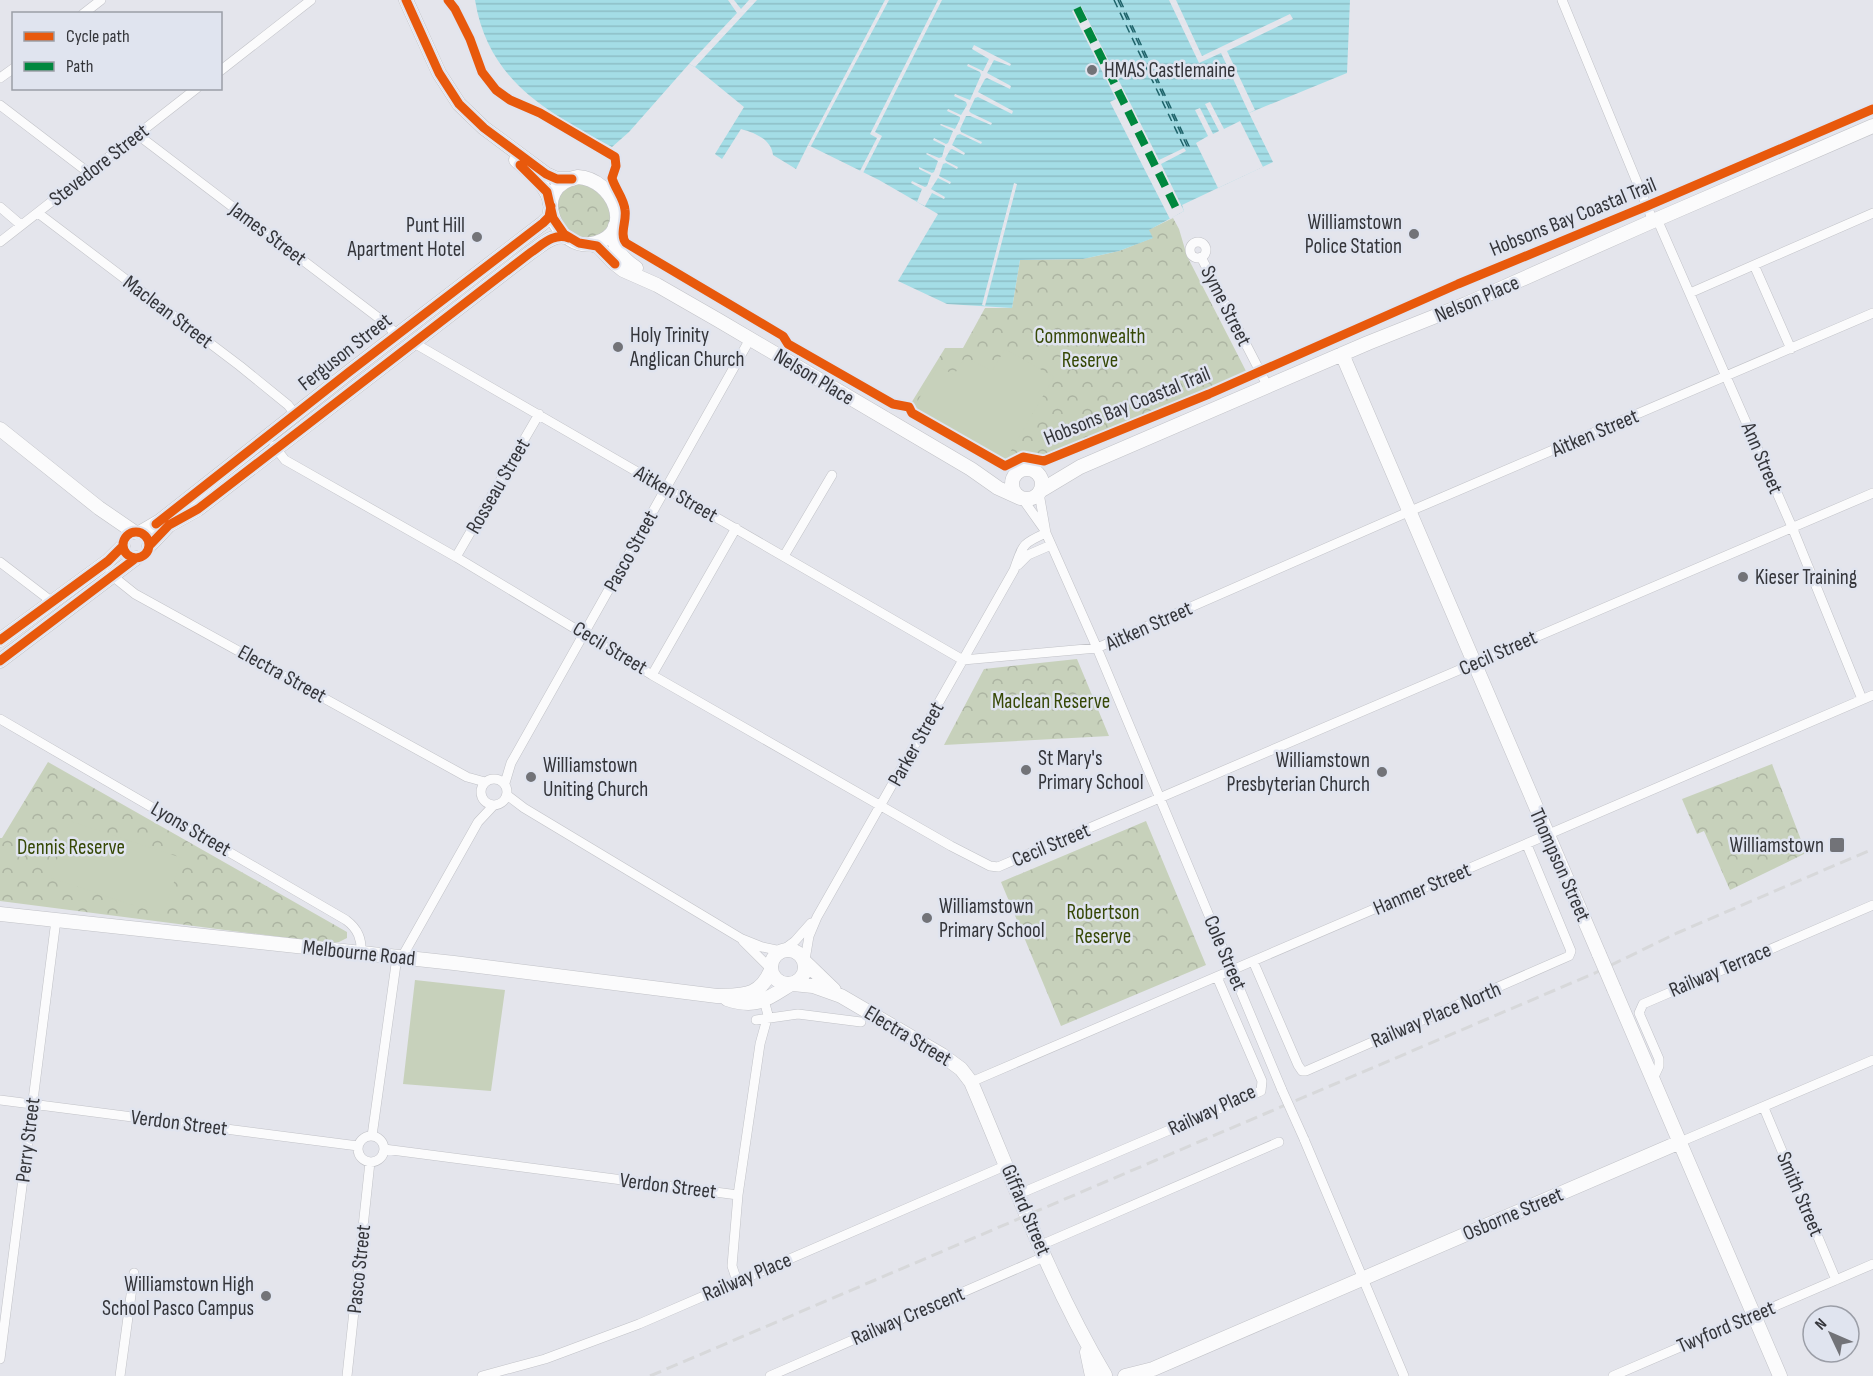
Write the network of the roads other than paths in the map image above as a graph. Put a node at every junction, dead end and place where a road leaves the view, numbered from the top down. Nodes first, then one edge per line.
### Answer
1 (101, 0) edge
2 (311, 0) edge
3 (406, 0) edge
4 (1562, 0) edge
5 (86, 12) edge
6 (222, 68) edge
7 (194, 90) edge
8 (0, 105) edge
9 (1873, 126) edge
10 (138, 135) junction
11 (494, 136) junction
12 (89, 173) junction
13 (572, 178) junction
14 (550, 205) junction
15 (0, 207) edge
16 (38, 213) junction
17 (1873, 213) edge
18 (1655, 220) junction
19 (21, 225) junction
20 (615, 226) junction
21 (569, 238) junction
22 (0, 242) edge
23 (591, 244) junction
24 (1202, 257) dead end
25 (1754, 265) junction
26 (657, 285) junction
27 (1690, 293) junction
28 (1873, 313) edge
29 (397, 335) junction
30 (750, 339) junction
31 (414, 343) junction
32 (1791, 349) junction
33 (1342, 354) junction
34 (1727, 376) junction
35 (1268, 387) junction
36 (295, 414) junction
37 (539, 414) junction
38 (0, 429) edge
39 (266, 436) junction
40 (276, 449) junction
41 (1080, 467) junction
42 (971, 470) junction
43 (1026, 471) junction
44 (832, 475) dead end
45 (666, 488) junction
46 (1039, 492) junction
47 (1873, 493) edge
48 (1021, 498) junction
49 (99, 508) junction
50 (1408, 513) junction
51 (1792, 527) junction
52 (736, 528) junction
53 (138, 532) junction
54 (1046, 532) junction
55 (123, 544) junction
56 (1051, 545) junction
57 (150, 546) junction
58 (784, 556) junction
59 (456, 557) junction
60 (136, 558) junction
61 (0, 562) edge
62 (106, 570) junction
63 (1014, 570) junction
64 (51, 601) junction
65 (585, 633) junction
66 (0, 640) edge
67 (1097, 648) junction
68 (5, 657) edge
69 (963, 660) junction
70 (1473, 664) junction
71 (652, 675) junction
72 (1873, 695) edge
73 (1862, 699) junction
74 (0, 719) edge
75 (501, 781) junction
76 (483, 786) junction
77 (505, 798) junction
78 (1159, 799) junction
79 (483, 800) junction
80 (881, 804) junction
81 (493, 806) junction
82 (478, 822) junction
83 (1547, 835) junction
84 (1527, 844) junction
85 (1873, 905) edge
86 (0, 914) edge
87 (817, 917) junction
88 (56, 920) junction
89 (742, 939) junction
90 (782, 951) junction
91 (361, 954) junction
92 (400, 957) junction
93 (805, 961) junction
94 (1253, 961) junction
95 (771, 969) junction
96 (1232, 970) junction
97 (1217, 977) junction
98 (792, 984) junction
99 (841, 996) junction
100 (756, 998) junction
101 (767, 1018) junction
102 (756, 1020) junction
103 (861, 1022) dead end
104 (760, 1044) junction
105 (1873, 1060) edge
106 (1653, 1079) junction
107 (971, 1082) junction
108 (0, 1100) edge
109 (32, 1104) junction
110 (1764, 1108) junction
111 (372, 1136) junction
112 (1279, 1142) dead end
113 (1680, 1142) junction
114 (358, 1146) junction
115 (384, 1149) junction
116 (370, 1162) junction
117 (1007, 1165) junction
118 (1019, 1194) junction
119 (738, 1195) junction
120 (1043, 1251) junction
121 (1873, 1264) edge
122 (134, 1273) dead end
123 (1363, 1279) junction
124 (1836, 1280) junction
125 (736, 1281) junction
126 (1754, 1315) junction
127 (0, 1359) edge
128 (1148, 1372) edge
129 (120, 1376) edge
130 (348, 1376) edge
131 (482, 1376) edge
132 (770, 1376) edge
133 (1102, 1376) edge
134 (1125, 1376) edge
135 (1404, 1376) edge
136 (1613, 1376) edge
137 (1780, 1376) edge

1 - 5 street
2 - 6 street
3 - 11 street
4 - 18 street, Ann Street
7 - 10 street, Stevedore Street
8 - 12 street
9 - 18 street, Nelson Place
10 - 12 street, Stevedore Street
10 - 29 street, James Street
11 - 13 street
11 - 14 street
12 - 16 street, Stevedore Street
13 - 14 street
13 - 20 street
14 - 21 street
14 - 29 street, Ferguson Street
15 - 19 street
16 - 19 street, Stevedore Street
16 - 36 street, Maclean Street
17 - 25 street
18 - 27 street, Ann Street
18 - 33 street, Nelson Place
19 - 22 street, Stevedore Street
20 - 23 street
20 - 26 street, Nelson Place
21 - 23 street
21 - 31 street, Ferguson Street
23 - 26 street, Nelson Place
24 - 35 street, Syme Street
25 - 27 street
25 - 32 street
26 - 30 street, Nelson Place
27 - 34 street, Ann Street
28 - 32 street, Aitken Street
29 - 36 street, Ferguson Street
30 - 42 street, Nelson Place
30 - 45 street, Pasco Street
31 - 37 street, Aitken Street
31 - 40 street, Ferguson Street
32 - 34 street, Aitken Street
33 - 35 street, Nelson Place
33 - 50 street, Thompson Street
34 - 50 street, Aitken Street
34 - 51 street, Ann Street
35 - 41 street, Nelson Place
36 - 39 street, Ferguson Street
37 - 45 street, Aitken Street
37 - 59 street, Rosseau Street
38 - 49 street
39 - 40 street, Cecil Street
39 - 53 street, Ferguson Street
40 - 57 street, Ferguson Street
40 - 59 street, Cecil Street
41 - 43 street, Nelson Place
41 - 46 street, Nelson Place
42 - 43 street, Nelson Place
42 - 48 street, Nelson Place
43 - 46 street
43 - 48 street
44 - 58 street
45 - 52 street, Aitken Street
45 - 65 street, Pasco Street
46 - 48 street
46 - 54 street, Cole Street
47 - 51 street, Cecil Street
48 - 54 street, Cole Street
49 - 53 street
49 - 55 street
50 - 67 street, Aitken Street
50 - 70 street, Thompson Street
51 - 70 street, Cecil Street
51 - 73 street, Ann Street
52 - 58 street, Aitken Street
52 - 71 street
53 - 55 street
53 - 57 street
54 - 56 street, Cole Street
54 - 63 street, Parker Street
55 - 60 street
55 - 62 street
56 - 63 street, Parker Street
56 - 67 street, Cole Street
57 - 60 street
58 - 69 street, Aitken Street
59 - 65 street, Cecil Street
60 - 62 street
61 - 64 street
62 - 64 street
62 - 68 street
62 - 76 street, Electra Street
63 - 69 street, Parker Street
64 - 66 street
65 - 71 street, Cecil Street
65 - 75 street, Pasco Street
66 - 68 street
67 - 69 street, Aitken Street
67 - 78 street, Cole Street
69 - 80 street, Parker Street
70 - 78 street, Cecil Street
70 - 83 street, Thompson Street
71 - 80 street, Cecil Street
72 - 73 street, Hanmer Street
73 - 83 street, Hanmer Street
74 - 91 street, Lyons Street
75 - 76 street
75 - 77 street
76 - 79 street
77 - 81 street
77 - 89 street
78 - 80 street, Cecil Street
78 - 96 street, Cole Street
79 - 81 street
79 - 82 street
80 - 87 street, Parker Street
81 - 82 street
82 - 92 street
83 - 84 street, Hanmer Street
83 - 106 street, Thompson Street, bridge
84 - 94 street, Hanmer Street
84 - 94 street, Railway Place North
85 - 106 street, Railway Terrace
86 - 88 street, Melbourne Road
87 - 90 street, Parker Street
87 - 93 street, Parker Street
88 - 91 street, Melbourne Road
88 - 109 street, Perry Street
89 - 90 street
89 - 95 street
90 - 93 street
90 - 95 street
91 - 92 street, Melbourne Road
92 - 100 street, Melbourne Road
92 - 111 street
93 - 98 street
93 - 99 street, Electra Street
94 - 96 street, Hanmer Street
95 - 98 street
95 - 100 street
96 - 97 street, Hanmer Street
96 - 123 street, Cole Street, bridge
97 - 107 street, Hanmer Street
97 - 118 street, Railway Place
98 - 99 street, Electra Street
98 - 100 street
99 - 107 street, Electra Street
100 - 101 street
100 - 102 street
101 - 102 street
101 - 103 street
101 - 104 street
102 - 104 street
104 - 119 street
105 - 110 street, Osborne Street
106 - 113 street, Thompson Street
107 - 117 street, Giffard Street
108 - 109 street, Verdon Street
109 - 114 street, Verdon Street
109 - 127 street, Perry Street
110 - 113 street, Osborne Street
110 - 124 street, Smith Street
111 - 114 street
111 - 115 street
112 - 120 street, Railway Crescent
113 - 123 street, Osborne Street
113 - 126 street, Thompson Street
114 - 116 street
115 - 116 street
115 - 119 street, Verdon Street
116 - 130 street, Pasco Street
117 - 118 street, Giffard Street
117 - 125 street, Railway Place
118 - 120 street, Giffard Street
119 - 125 street
120 - 132 street, Railway Crescent
120 - 133 street, Giffard Street
121 - 124 street, Twyford Street
122 - 129 street
123 - 128 street, Osborne Street
123 - 135 street, Cole Street
124 - 126 street, Twyford Street
125 - 131 street, Railway Place
126 - 136 street, Twyford Street
126 - 137 street, Thompson Street
128 - 134 street, Osborne Street

